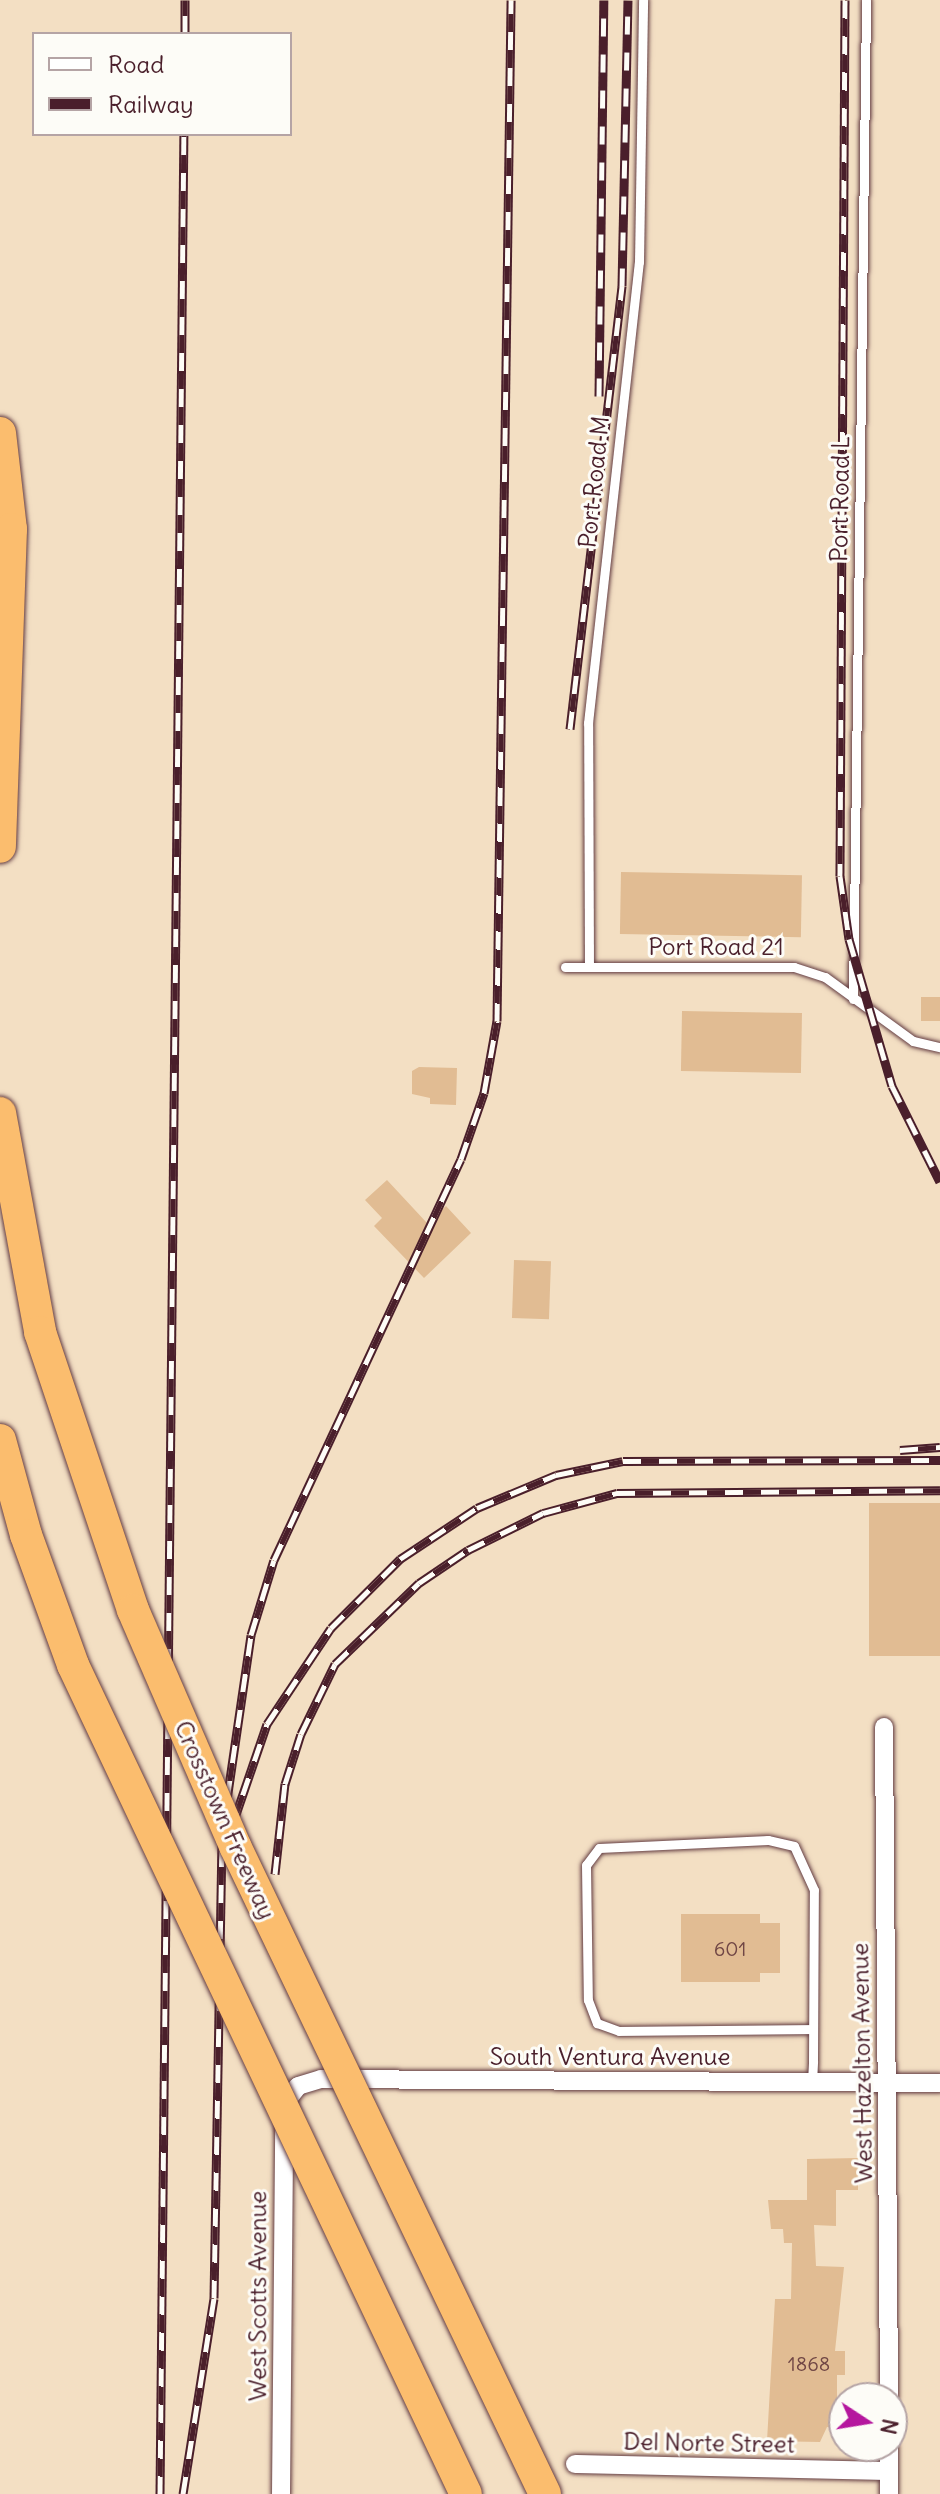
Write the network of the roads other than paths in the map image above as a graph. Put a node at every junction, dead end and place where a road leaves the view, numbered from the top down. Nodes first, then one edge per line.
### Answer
1 (643, 0) edge
2 (866, 0) edge
3 (0, 433) edge
4 (0, 847) edge
5 (565, 967) dead end
6 (589, 967) junction
7 (853, 999) junction
8 (940, 1047) edge
9 (0, 1113) edge
10 (0, 1440) edge
11 (884, 1727) dead end
12 (813, 2029) junction
13 (812, 2082) junction
14 (885, 2083) junction
15 (940, 2083) edge
16 (288, 2099) joint
17 (889, 2382) edge
18 (889, 2462) edge
19 (575, 2464) dead end
20 (889, 2471) junction
21 (281, 2494) edge
22 (466, 2494) edge
23 (545, 2494) edge
24 (889, 2494) edge

1 - 6 lane, Port Road M
2 - 7 lane, Port Road L
3 - 4 highway
5 - 6 lane, Port Road 21
6 - 7 lane, Port Road 21
7 - 8 lane, Port Road 21
9 - 23 highway, Crosstown Freeway, bridge
10 - 22 highway, bridge
11 - 14 street, West Hazelton Avenue
12 - 12 lane
12 - 13 lane
13 - 14 street, South Ventura Avenue
13 - 16 street, South Ventura Avenue
14 - 15 street, South Ventura Avenue
14 - 17 street, West Hazelton Avenue
16 - 21 street, West Scotts Avenue
18 - 20 street
19 - 20 street, Del Norte Street
20 - 24 street

